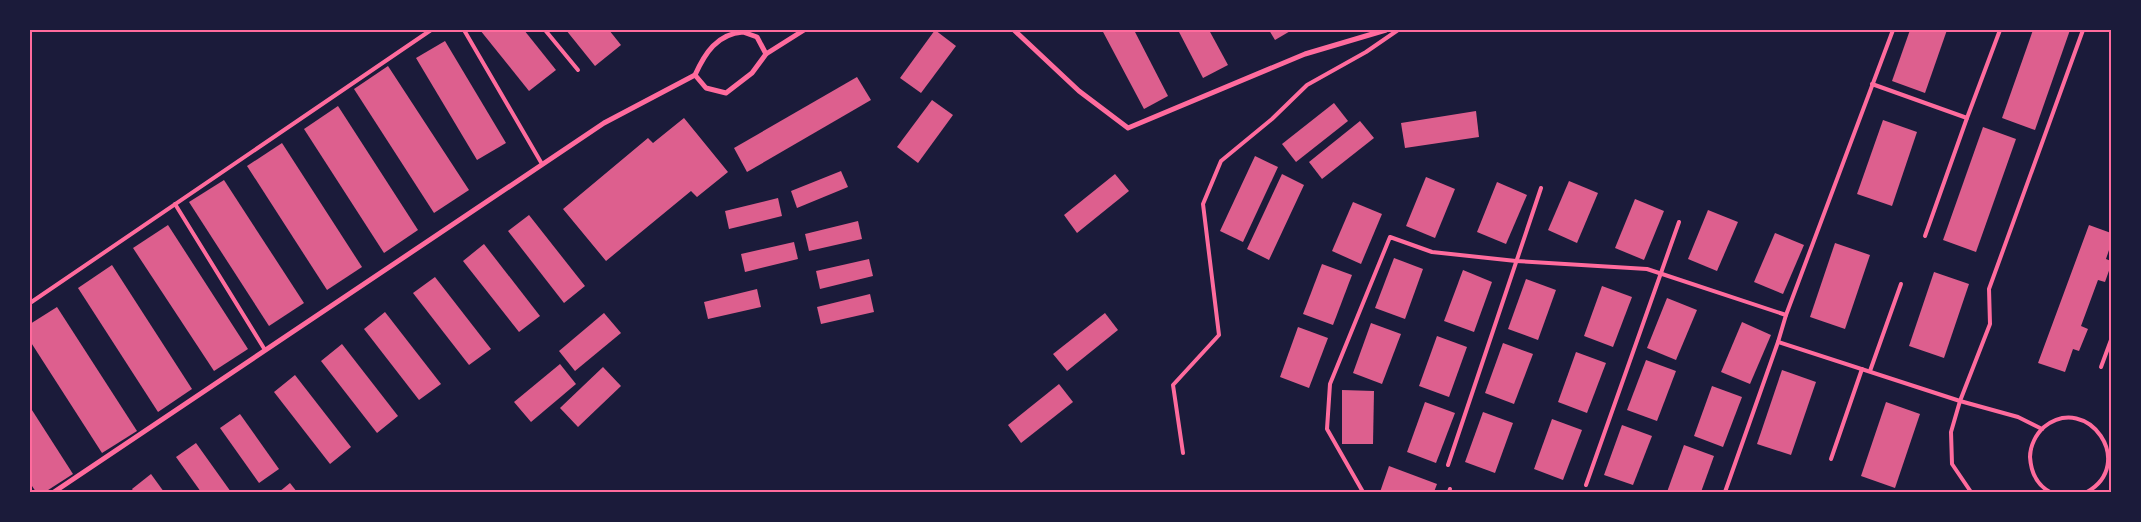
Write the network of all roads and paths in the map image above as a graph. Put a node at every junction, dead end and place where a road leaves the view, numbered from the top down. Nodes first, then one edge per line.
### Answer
1 (430, 30) edge
2 (464, 30) edge
3 (545, 30) edge
4 (804, 30) edge
5 (1014, 30) edge
6 (1386, 30) edge
7 (1398, 30) edge
8 (1893, 30) edge
9 (2000, 30) edge
10 (2084, 30) edge
11 (766, 54) junction
12 (578, 70) dead end
13 (695, 75) junction
14 (1872, 84) junction
15 (1967, 118) junction
16 (542, 164) junction
17 (1540, 188) dead end
18 (175, 204) junction
19 (1679, 222) dead end
20 (1925, 236) dead end
21 (1516, 261) junction
22 (1660, 274) junction
23 (1901, 284) dead end
24 (30, 303) edge
25 (1786, 315) junction
26 (2111, 340) edge
27 (1778, 342) junction
28 (266, 350) junction
29 (2101, 368) dead end
30 (1862, 369) junction
31 (1870, 372) junction
32 (1960, 401) junction
33 (2042, 429) junction
34 (1183, 453) dead end
35 (1831, 459) dead end
36 (1448, 465) dead end
37 (1586, 485) dead end
38 (54, 492) edge
39 (1363, 492) edge
40 (1725, 492) edge
41 (1971, 492) edge
42 (2050, 492) edge
43 (2088, 492) edge

1 - 18 lane
2 - 16 lane
3 - 12 lane
4 - 11 street
5 - 6 street
7 - 34 lane
8 - 14 lane
9 - 15 lane
10 - 32 lane
11 - 13 street
11 - 13 street
13 - 16 street
14 - 15 lane
14 - 25 lane
15 - 20 lane
16 - 28 street
17 - 21 lane
18 - 24 lane
18 - 28 lane
19 - 22 lane
21 - 22 lane
21 - 36 lane
21 - 39 lane
22 - 25 lane
22 - 37 lane
23 - 31 lane
25 - 27 lane
26 - 29 lane
27 - 30 lane
27 - 40 lane
28 - 38 street
30 - 31 lane
30 - 35 lane
31 - 32 lane
32 - 33 lane
32 - 41 lane
33 - 42 lane
33 - 43 lane

